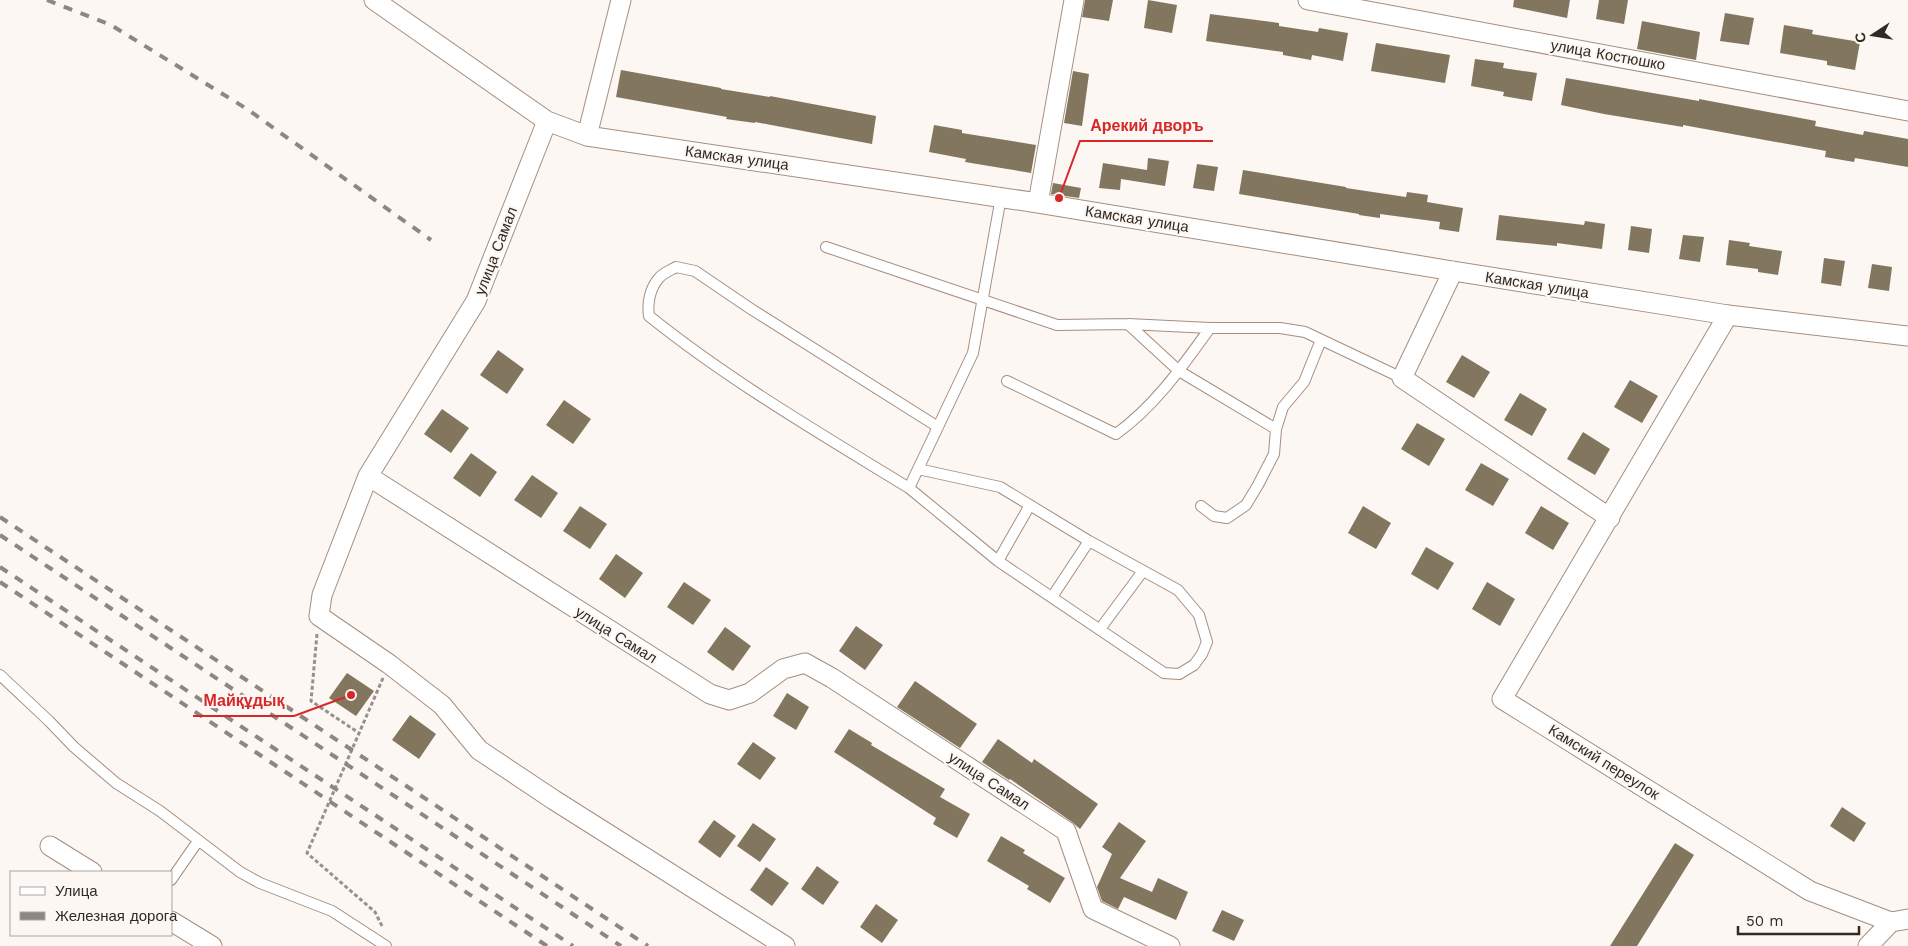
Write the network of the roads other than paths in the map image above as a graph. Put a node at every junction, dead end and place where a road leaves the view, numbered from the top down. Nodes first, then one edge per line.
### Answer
1 (374, 0) edge
2 (621, 0) edge
3 (1074, 0) edge
4 (1308, 0) edge
5 (1908, 111) edge
6 (547, 121) junction
7 (587, 136) junction
8 (1001, 197) junction
9 (1038, 203) junction
10 (826, 246) dead end
11 (1453, 272) junction
12 (982, 301) junction
13 (1728, 314) junction
14 (1128, 324) junction
15 (1210, 328) junction
16 (1908, 336) edge
17 (1321, 340) junction
18 (1179, 371) junction
19 (1402, 378) junction
20 (1007, 381) dead end
21 (938, 427) junction
22 (1276, 429) junction
23 (918, 469) junction
24 (368, 476) junction
25 (909, 488) junction
26 (1030, 505) junction
27 (1201, 506) dead end
28 (1610, 518) junction
29 (1089, 541) junction
30 (998, 561) junction
31 (1143, 571) junction
32 (1052, 597) junction
33 (1100, 629) junction
34 (0, 675) edge
35 (198, 841) junction
36 (50, 846) dead end
37 (90, 871) edge
38 (172, 879) edge
39 (1900, 921) edge
40 (172, 922) edge
41 (212, 946) edge
42 (386, 946) edge
43 (785, 946) edge
44 (1170, 946) edge
45 (1868, 946) edge

1 - 6 street, Камская улица
2 - 7 street
3 - 9 street
4 - 5 street, улица Костюшко
6 - 7 street, Камская улица
6 - 24 street, улица Самал
7 - 8 street, Камская улица
8 - 9 street, Камская улица
8 - 12 lane
9 - 11 street, Камская улица
10 - 12 lane
11 - 13 street, Камская улица
11 - 19 street
12 - 14 lane
12 - 21 lane
13 - 16 street, Камская улица
13 - 28 street, Камский переулок
14 - 15 lane
14 - 18 lane
15 - 17 lane
15 - 18 lane
17 - 19 lane
17 - 22 lane
18 - 20 lane
18 - 22 lane
19 - 28 street
21 - 23 lane
21 - 25 lane
22 - 27 lane
23 - 25 lane
23 - 26 lane
24 - 43 street
24 - 44 street, улица Самал
25 - 30 lane
26 - 29 lane
26 - 30 lane
28 - 39 street, Камский переулок
29 - 31 lane
29 - 32 lane
30 - 32 lane
31 - 33 lane
31 - 33 lane
32 - 33 lane
34 - 35 lane
35 - 38 lane
35 - 42 lane
36 - 37 street
39 - 45 street
40 - 41 street

